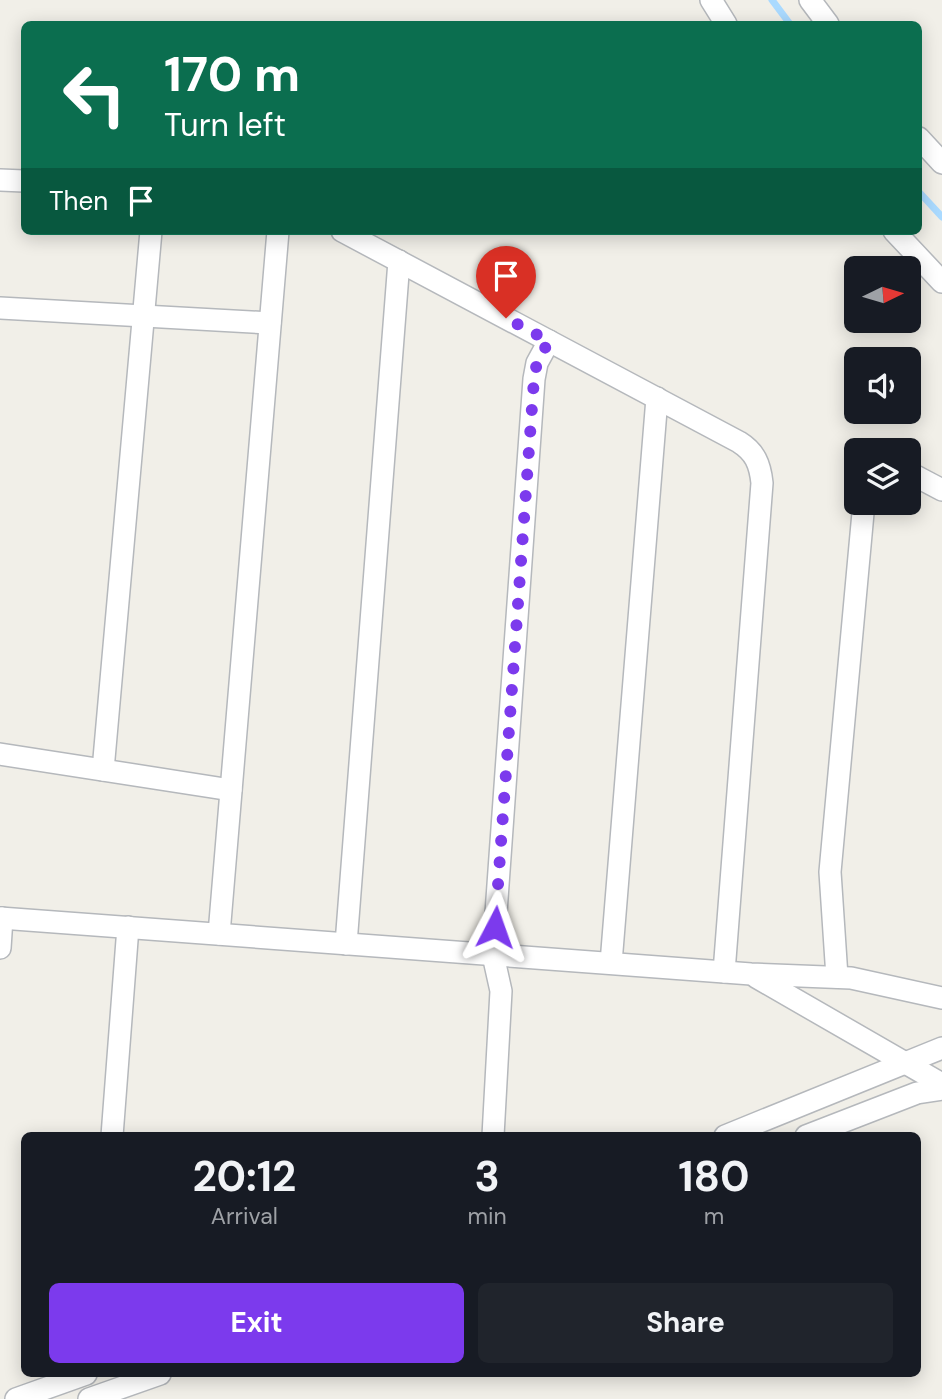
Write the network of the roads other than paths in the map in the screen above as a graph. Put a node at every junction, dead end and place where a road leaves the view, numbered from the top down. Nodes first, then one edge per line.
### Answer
1 (711, 0) edge
2 (810, 0) edge
3 (724, 21) edge
4 (826, 21) edge
5 (922, 141) edge
6 (942, 163) edge
7 (0, 180) edge
8 (21, 181) edge
9 (151, 235) edge
10 (278, 235) edge
11 (350, 235) edge
12 (898, 235) edge
13 (399, 261) junction
14 (942, 282) edge
15 (0, 308) edge
16 (144, 316) junction
17 (270, 323) junction
18 (549, 341) junction
19 (657, 398) junction
20 (921, 479) edge
21 (942, 490) edge
22 (863, 515) edge
23 (0, 754) edge
24 (103, 770) junction
25 (232, 790) junction
26 (1, 918) edge
27 (128, 927) junction
28 (219, 934) junction
29 (346, 944) junction
30 (0, 948) edge
31 (493, 955) junction
32 (611, 963) junction
33 (724, 972) junction
34 (751, 974) junction
35 (838, 977) junction
36 (942, 998) edge
37 (942, 1048) edge
38 (906, 1063) junction
39 (942, 1086) edge
40 (112, 1132) edge
41 (492, 1132) edge
42 (735, 1132) edge
43 (816, 1132) edge
44 (78, 1377) edge
45 (151, 1377) edge
46 (16, 1399) edge
47 (89, 1399) edge

1 - 3 street
2 - 4 street
5 - 6 street
7 - 8 street
9 - 16 street
10 - 17 street
11 - 13 street
12 - 14 street
13 - 18 street
13 - 29 street
15 - 16 street
16 - 17 street
16 - 24 street
17 - 25 street
18 - 19 street
18 - 31 street
19 - 32 street
19 - 33 street
20 - 21 street
22 - 35 street
23 - 24 street
24 - 25 street
25 - 28 street
26 - 27 street
26 - 30 street
27 - 28 street
27 - 40 street
28 - 29 street
29 - 31 street
31 - 32 street
31 - 41 street
32 - 33 street
33 - 34 street
34 - 35 street
34 - 38 street
35 - 36 street
37 - 38 street
38 - 39 street
38 - 42 street
39 - 43 street
44 - 46 street
45 - 47 street

